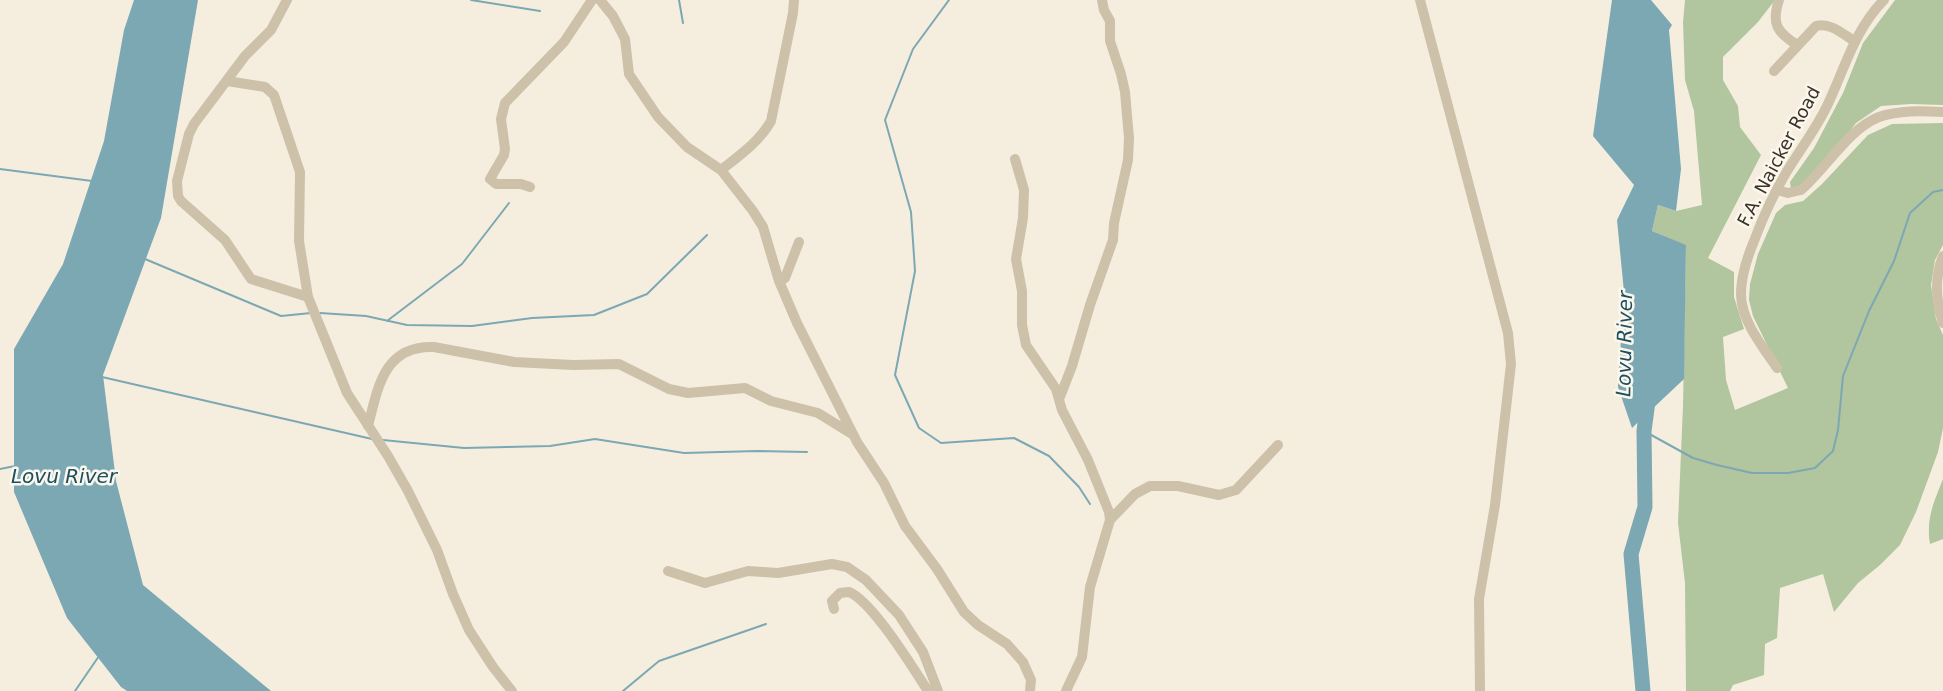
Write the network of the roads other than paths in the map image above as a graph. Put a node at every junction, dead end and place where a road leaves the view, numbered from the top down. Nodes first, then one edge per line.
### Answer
1 (287, 0) edge
2 (592, 0) edge
3 (600, 0) edge
4 (794, 0) edge
5 (1102, 0) edge
6 (1420, 0) edge
7 (1779, 0) edge
8 (1884, 0) edge
9 (1854, 41) junction
10 (1797, 45) junction
11 (1774, 71) dead end
12 (227, 81) junction
13 (1943, 112) edge
14 (1015, 159) dead end
15 (721, 170) junction
16 (530, 187) dead end
17 (1777, 190) junction
18 (799, 242) dead end
19 (1943, 256) edge
20 (779, 281) junction
21 (308, 297) junction
22 (1943, 323) edge
23 (1777, 368) dead end
24 (1059, 397) junction
25 (368, 426) junction
26 (852, 434) junction
27 (1278, 445) dead end
28 (1110, 520) junction
29 (668, 572) dead end
30 (834, 609) dead end
31 (512, 691) edge
32 (928, 691) edge
33 (938, 691) edge
34 (1030, 691) edge
35 (1066, 691) edge
36 (1480, 691) edge

1 - 12 street
2 - 16 street
3 - 15 street
4 - 15 street
5 - 24 street
6 - 36 street
7 - 10 street
8 - 9 street, F.A. Naicker Road
9 - 10 street
9 - 17 street, F.A. Naicker Road
10 - 11 street
12 - 21 street
12 - 21 street
13 - 17 street
14 - 24 street
15 - 20 street
17 - 23 street, F.A. Naicker Road
18 - 20 street
19 - 22 street
20 - 26 street
21 - 25 street
24 - 28 street
25 - 26 street
25 - 31 street
26 - 34 street
27 - 28 street
28 - 35 street
29 - 33 street
30 - 32 street

